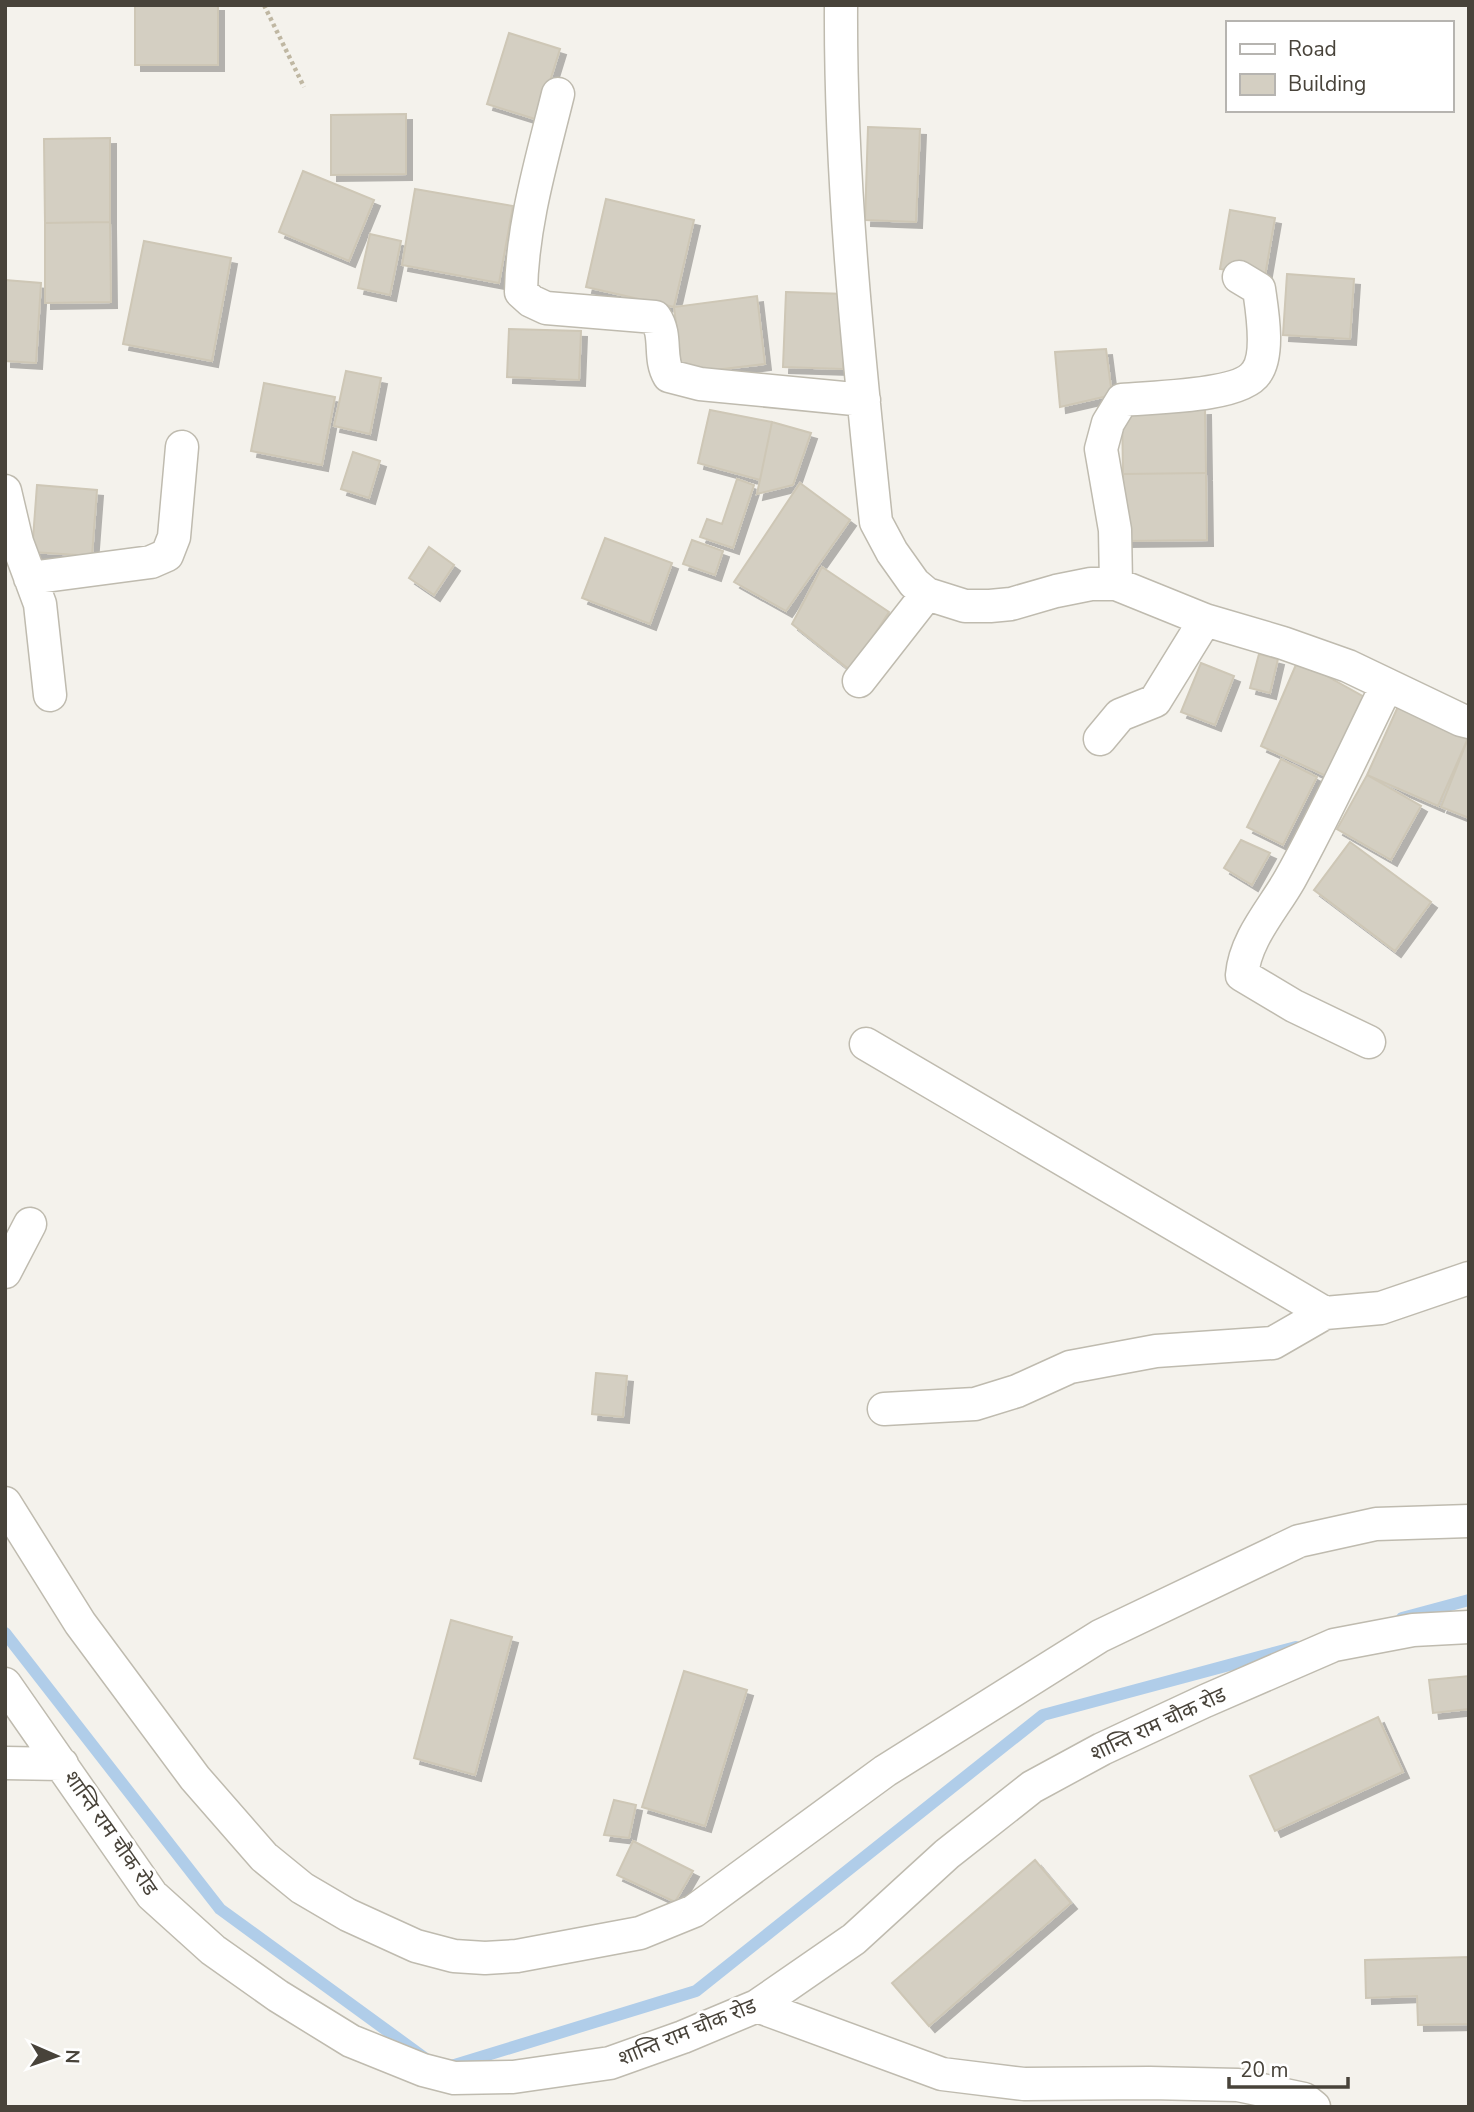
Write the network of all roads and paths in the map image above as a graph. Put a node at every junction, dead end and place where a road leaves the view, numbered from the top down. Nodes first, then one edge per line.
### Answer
1 (264, 5) edge
2 (841, 5) edge
3 (304, 87) dead end
4 (558, 94) dead end
5 (1239, 277) dead end
6 (864, 400) junction
7 (182, 447) dead end
8 (5, 491) edge
9 (30, 578) junction
10 (1116, 584) junction
11 (927, 594) junction
12 (1205, 621) junction
13 (859, 681) dead end
14 (1387, 685) junction
15 (50, 695) dead end
16 (1469, 722) edge
17 (1100, 739) dead end
18 (1369, 1042) dead end
19 (866, 1044) dead end
20 (30, 1224) dead end
21 (5, 1272) edge
22 (1469, 1278) edge
23 (1325, 1313) junction
24 (884, 1409) dead end
25 (5, 1503) edge
26 (1469, 1521) edge
27 (1469, 1627) edge
28 (5, 1684) edge
29 (5, 1763) edge
30 (62, 1764) junction
31 (757, 2006) junction
32 (1314, 2107) edge

1 - 3 path
2 - 6 street
4 - 6 street
5 - 10 street
6 - 11 street
7 - 9 street
8 - 9 street
9 - 15 street
10 - 11 street
10 - 12 street
11 - 13 street
12 - 14 street
12 - 17 street
14 - 16 street
14 - 18 street
19 - 23 street
20 - 21 street
22 - 23 street
23 - 24 street
25 - 26 street
27 - 31 street, शान्ति राम चौक रोड
28 - 30 street, शान्ति राम चौक रोड
29 - 30 street
30 - 31 street, शान्ति राम चौक रोड
31 - 32 street

